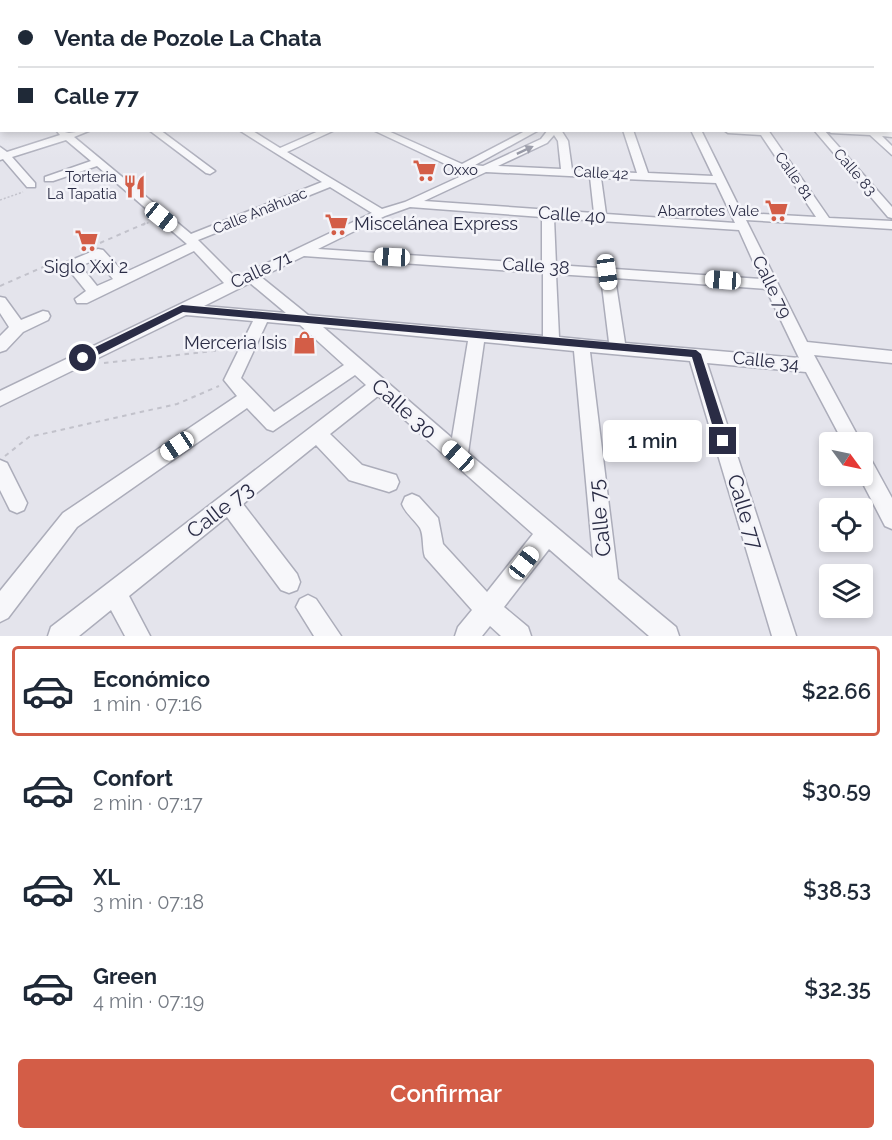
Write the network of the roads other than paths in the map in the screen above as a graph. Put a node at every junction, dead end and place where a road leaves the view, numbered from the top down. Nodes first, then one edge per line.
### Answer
1 (156, 132) edge
2 (246, 132) edge
3 (326, 132) edge
4 (381, 132) edge
5 (530, 132) edge
6 (552, 132) edge
7 (556, 132) edge
8 (629, 132) edge
9 (697, 132) edge
10 (765, 132) edge
11 (820, 132) edge
12 (872, 132) edge
13 (64, 134) edge
14 (892, 134) edge
15 (278, 152) junction
16 (892, 152) edge
17 (2, 155) edge
18 (96, 163) junction
19 (462, 168) junction
20 (483, 170) junction
21 (210, 171) dead end
22 (567, 172) junction
23 (595, 173) junction
24 (643, 176) junction
25 (49, 179) dead end
26 (719, 180) junction
27 (331, 183) junction
28 (31, 185) dead end
29 (402, 204) junction
30 (381, 213) junction
31 (548, 214) junction
32 (892, 214) edge
33 (600, 217) junction
34 (739, 221) junction
35 (825, 221) junction
36 (892, 225) edge
37 (192, 242) junction
38 (301, 252) junction
39 (550, 267) junction
40 (607, 272) junction
41 (122, 280) junction
42 (242, 280) junction
43 (770, 284) junction
44 (0, 302) edge
45 (182, 309) junction
46 (263, 315) junction
47 (43, 316) dead end
48 (302, 318) junction
49 (18, 328) junction
50 (477, 335) junction
51 (551, 342) junction
52 (581, 345) junction
53 (0, 346) edge
54 (618, 348) junction
55 (802, 348) junction
56 (696, 354) junction
57 (892, 357) edge
58 (356, 366) junction
59 (812, 366) junction
60 (379, 385) junction
61 (249, 398) junction
62 (0, 399) edge
63 (847, 432) edge
64 (317, 434) junction
65 (458, 456) junction
66 (1, 471) edge
67 (390, 482) dead end
68 (873, 483) edge
69 (17, 503) dead end
70 (229, 503) junction
71 (412, 504) dead end
72 (892, 519) edge
73 (548, 533) junction
74 (289, 582) dead end
75 (607, 584) junction
76 (115, 593) junction
77 (308, 607) dead end
78 (489, 609) junction
79 (0, 610) edge
80 (60, 636) edge
81 (138, 636) edge
82 (329, 636) edge
83 (467, 636) edge
84 (519, 636) edge
85 (667, 636) edge
86 (784, 636) edge

1 - 21 street
2 - 15 street
3 - 15 street
4 - 19 street, Calle 42
5 - 19 street, Calle 71
20 -> 6 street, Calle 71
7 - 22 street
8 - 24 street
9 - 26 street, Calle 79
10 - 35 street, Calle 81
11 - 32 street, Calle 83
12 - 14 street
12 - 16 street
13 - 17 street
13 - 18 street, Calle 30
15 - 27 street
17 - 28 street
18 - 25 street
18 - 37 street, Calle 30
19 - 20 street, Calle 42
19 - 29 street, Calle 71
20 - 22 street, Calle 42
20 - 29 street, Calle 71
22 - 23 street, Calle 42
23 - 24 street, Calle 42
23 - 33 street
24 - 26 street, Calle 42
26 - 34 street, Calle 79
27 - 30 street
27 - 37 street, Calle Anáhuac
29 - 30 street, Calle 71
29 - 31 street, Calle 40
30 - 38 street, Calle 71
31 - 33 street, Calle 40
31 - 39 street
33 - 34 street, Calle 40
34 - 35 street, Calle 40
34 - 43 street, Calle 79
35 - 36 street, Calle 40
37 - 41 street, Calle Anáhuac
37 - 42 street, Calle 30
38 - 39 street, Calle 38
38 - 42 street, Calle 71
39 - 40 street, Calle 38
39 - 51 street
40 - 43 street, Calle 38
40 - 54 street
41 - 41 street, Calle Anáhuac
42 - 45 street, Calle 71
42 - 48 street, Calle 30
43 - 55 street, Calle 79
44 - 49 street
45 - 46 street, Calle 34
45 - 62 street, Calle 71
46 - 48 street, Calle 34
46 - 61 street
47 - 49 street
48 - 50 street, Calle 34
48 - 58 street, Calle 30
49 - 53 street
50 - 51 street, Calle 34
50 - 65 street
51 - 52 street, Calle 34
52 - 54 street, Calle 34
52 - 75 street, Calle 75
54 - 56 street, Calle 34
55 - 57 street, Calle 34
55 - 59 street, Calle 79
56 - 59 street, Calle 34
56 - 86 street, Calle 77
58 - 60 street, Calle 30
58 - 61 street
59 - 63 street, Calle 79
60 - 64 street, Calle 73
60 - 65 street, Calle 30
61 - 79 street
64 - 67 street
64 - 70 street, Calle 73
65 - 73 street, Calle 30
66 - 69 street
68 - 72 street
70 - 74 street
70 - 76 street, Calle 73
71 - 78 street
73 - 75 street, Calle 30
73 - 78 street
75 - 85 street, Calle 30
76 - 80 street, Calle 73
76 - 81 street
77 - 82 street
78 - 83 street
78 - 84 street

